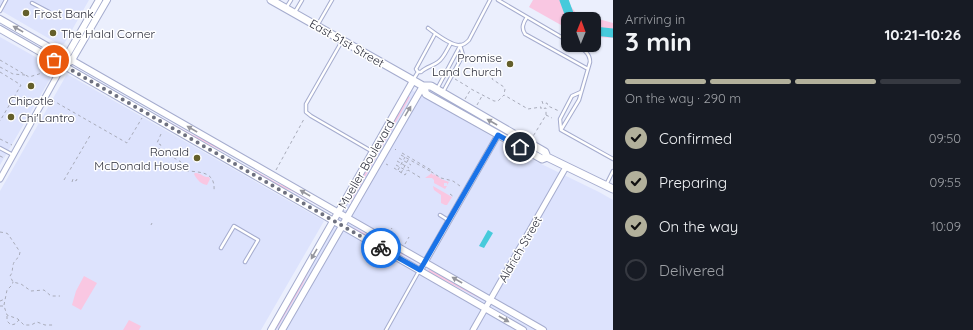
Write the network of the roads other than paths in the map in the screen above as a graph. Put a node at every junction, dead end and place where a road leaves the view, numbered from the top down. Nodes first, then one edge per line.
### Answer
1 (6, 0) edge
2 (98, 0) edge
3 (107, 0) edge
4 (291, 0) edge
5 (297, 0) edge
6 (332, 0) edge
7 (490, 0) edge
8 (498, 0) edge
9 (274, 1) edge
10 (302, 1) edge
11 (32, 3) dead end
12 (286, 9) junction
13 (0, 11) edge
14 (49, 12) dead end
15 (294, 13) junction
16 (527, 17) junction
17 (0, 19) edge
18 (317, 26) junction
19 (428, 28) dead end
20 (0, 29) edge
21 (435, 34) junction
22 (561, 37) edge
23 (343, 41) junction
24 (451, 43) junction
25 (460, 45) junction
26 (586, 52) edge
27 (66, 57) junction
28 (72, 60) junction
29 (63, 65) junction
30 (588, 70) junction
31 (418, 72) junction
32 (413, 81) junction
33 (423, 86) junction
34 (440, 92) junction
35 (582, 92) junction
36 (561, 130) junction
37 (498, 135) junction
38 (0, 148) edge
39 (373, 152) junction
40 (13, 155) junction
41 (547, 157) junction
42 (613, 160) edge
43 (566, 167) junction
44 (613, 171) edge
45 (0, 179) edge
46 (605, 185) junction
47 (613, 190) edge
48 (338, 213) junction
49 (440, 215) dead end
50 (347, 218) junction
51 (449, 220) junction
52 (334, 221) junction
53 (343, 226) junction
54 (221, 248) dead end
55 (245, 262) dead end
56 (425, 262) junction
57 (420, 270) junction
58 (490, 300) junction
59 (485, 308) junction
60 (271, 330) edge
61 (282, 330) edge
62 (386, 330) edge
63 (473, 330) edge
64 (523, 330) edge
65 (543, 330) edge

1 - 13 lane
2 - 27 street
3 - 28 street
4 - 12 lane
5 - 10 lane
6 - 18 lane
7 - 25 lane
8 - 16 lane
9 - 12 main road, East 51st Street
10 - 15 lane
11 - 14 lane
12 - 15 main road, East 51st Street
15 - 18 main road, East 51st Street
16 - 22 lane
16 - 30 lane
27 -> 17 street
18 - 23 main road, East 51st Street
19 - 21 lane
20 - 29 street
21 - 24 lane
21 - 31 lane
23 - 32 main road, East 51st Street
23 - 39 lane
24 - 25 lane
24 - 31 lane
25 - 34 lane
25 - 34 lane
26 - 30 lane
27 - 28 street
27 - 29 street
28 - 29 street
48 -> 28 street
29 - 40 street
29 - 52 street
30 - 35 lane
31 - 32 lane
32 - 33 main road, East 51st Street
32 - 39 street, Mueller Boulevard
33 - 34 main road, East 51st Street
33 - 37 main road, East 51st Street
50 -> 33 street, Mueller Boulevard
41 -> 34 main road, East 51st Street
35 - 36 lane
35 - 36 lane
36 - 42 lane
37 - 41 main road, East 51st Street
37 - 51 street
38 - 40 lane
39 - 48 street, Mueller Boulevard
40 - 45 street
41 - 43 main road, East 51st Street
43 - 46 main road, East 51st Street
43 - 58 street, Aldrich Street
44 - 46 lane
46 - 47 main road, East 51st Street
48 - 50 street
48 - 52 street, Mueller Boulevard
49 - 51 lane
50 - 53 street, Mueller Boulevard
50 - 56 street
51 - 56 street
52 - 53 street
52 -> 60 street, Mueller Boulevard
53 - 57 street
53 - 61 street, Mueller Boulevard
54 - 55 lane
56 - 57 street
58 -> 56 street
57 - 59 street
57 - 62 lane
58 - 59 street, Aldrich Street
58 - 65 street
59 - 63 street, Aldrich Street
59 -> 64 street

